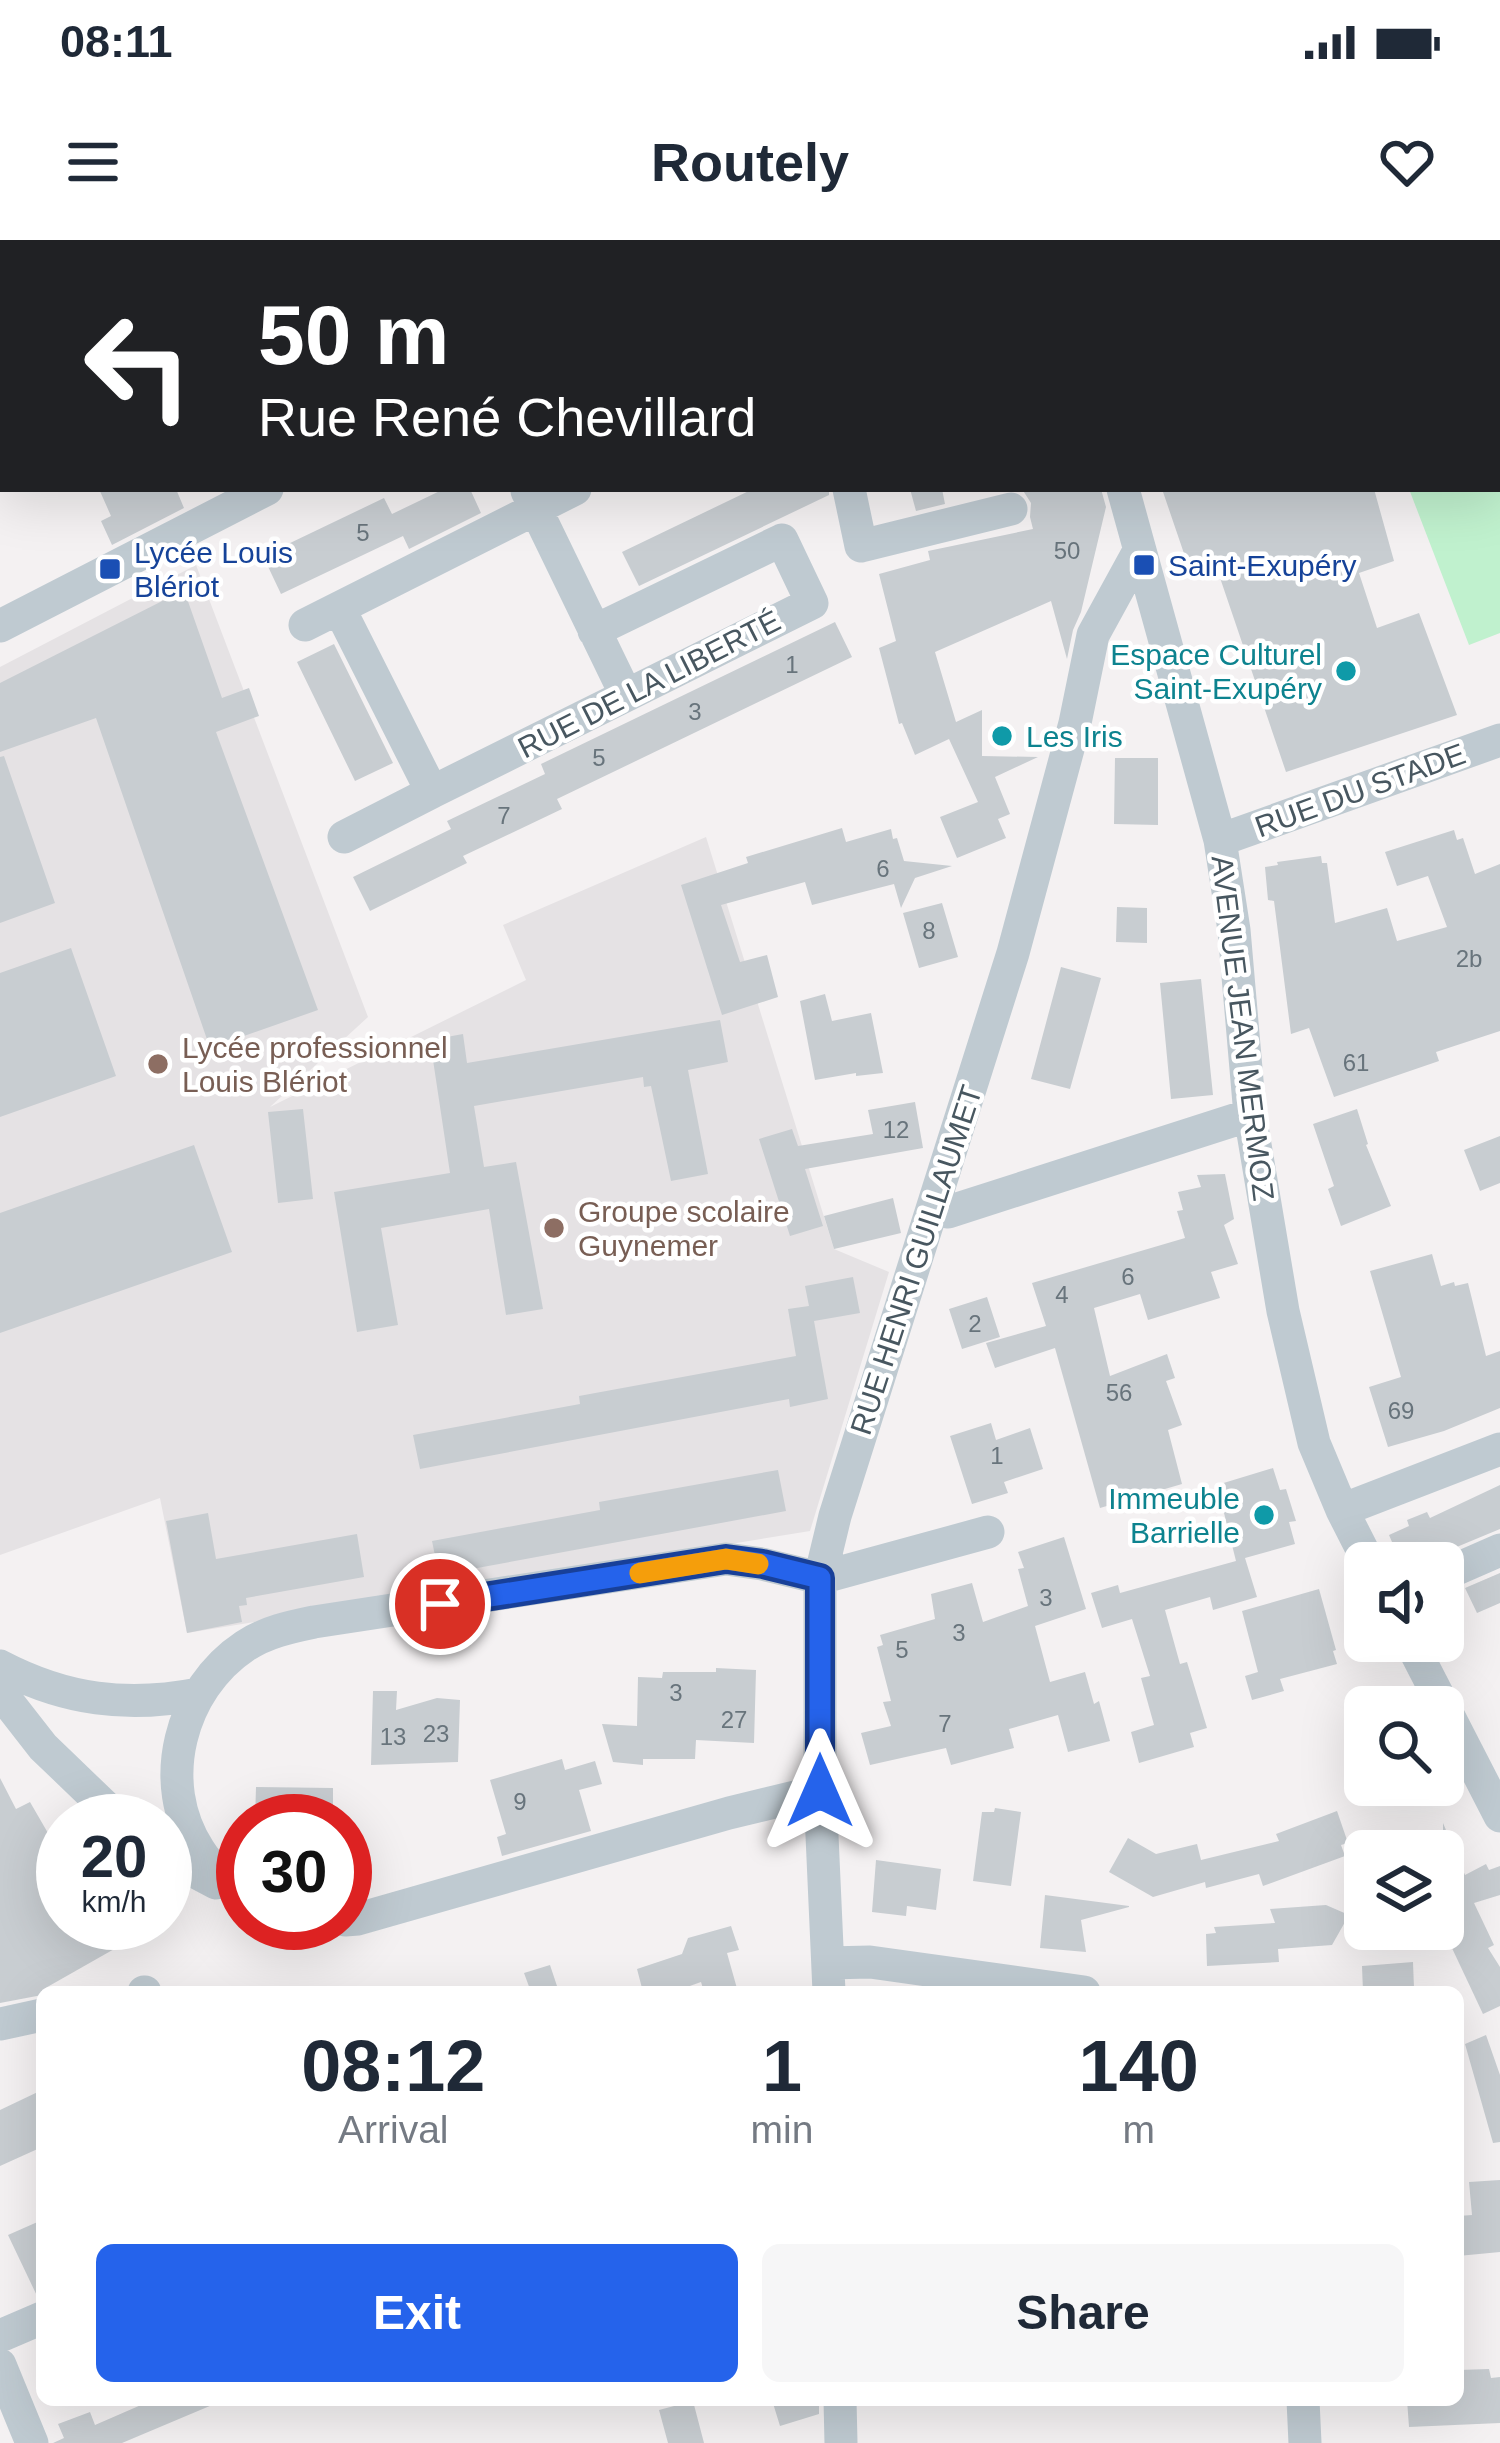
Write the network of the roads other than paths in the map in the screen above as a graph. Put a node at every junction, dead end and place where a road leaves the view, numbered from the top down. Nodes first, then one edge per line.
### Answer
1 (261, 492) edge
2 (562, 492) edge
3 (850, 492) edge
4 (1124, 492) edge
5 (531, 499) edge
6 (1011, 509) dead end
7 (1139, 551) junction
8 (339, 608) junction
9 (0, 626) edge
10 (305, 626) dead end
11 (595, 631) junction
12 (626, 695) junction
13 (1500, 740) edge
14 (432, 792) junction
15 (344, 837) dead end
16 (1220, 840) junction
17 (1250, 1115) junction
18 (948, 1212) dead end
19 (1500, 1449) edge
20 (1342, 1510) junction
21 (988, 1532) dead end
22 (1359, 1542) edge
23 (1500, 1550) edge
24 (1464, 1566) edge
25 (820, 1578) junction
26 (1421, 1662) edge
27 (0, 1666) edge
28 (0, 1692) edge
29 (199, 1694) junction
30 (820, 1791) junction
31 (92, 1794) edge
32 (1500, 1816) edge
33 (216, 1872) edge
34 (372, 1915) edge
35 (828, 1978) edge
36 (1041, 1986) edge
37 (36, 2016) edge
38 (0, 2024) edge
39 (36, 2321) edge
40 (0, 2336) edge
41 (0, 2366) edge
42 (840, 2406) edge
43 (1303, 2406) edge
44 (1304, 2440) edge
45 (32, 2443) edge
46 (842, 2443) edge

1 - 9 street
2 - 5 street
3 - 6 street
4 - 7 street, AVENUE JEAN MERMOZ
5 - 8 street
5 - 11 street
7 - 16 street, AVENUE JEAN MERMOZ
7 - 25 street, RUE HENRI GUILLAUMET
8 - 10 street
8 - 14 street
11 - 12 street
11 - 12 street, RUE DE LA LIBERTÉ
12 - 14 street, RUE DE LA LIBERTÉ
13 - 16 street, RUE DU STADE
14 - 15 street, RUE DE LA LIBERTÉ
16 - 17 street, AVENUE JEAN MERMOZ
17 - 18 street
17 - 20 street, AVENUE JEAN MERMOZ
19 - 20 street
20 - 22 street, AVENUE JEAN MERMOZ
21 - 25 street
23 - 24 street
25 - 29 street
25 - 30 street, RUE HENRI GUILLAUMET
26 - 32 street
27 - 29 street
28 - 31 street
29 - 33 street
30 - 34 street
30 - 35 street, RUE HENRI GUILLAUMET
35 - 36 street
37 - 38 street
39 - 40 street
41 - 45 street
42 - 46 street
43 - 44 street

